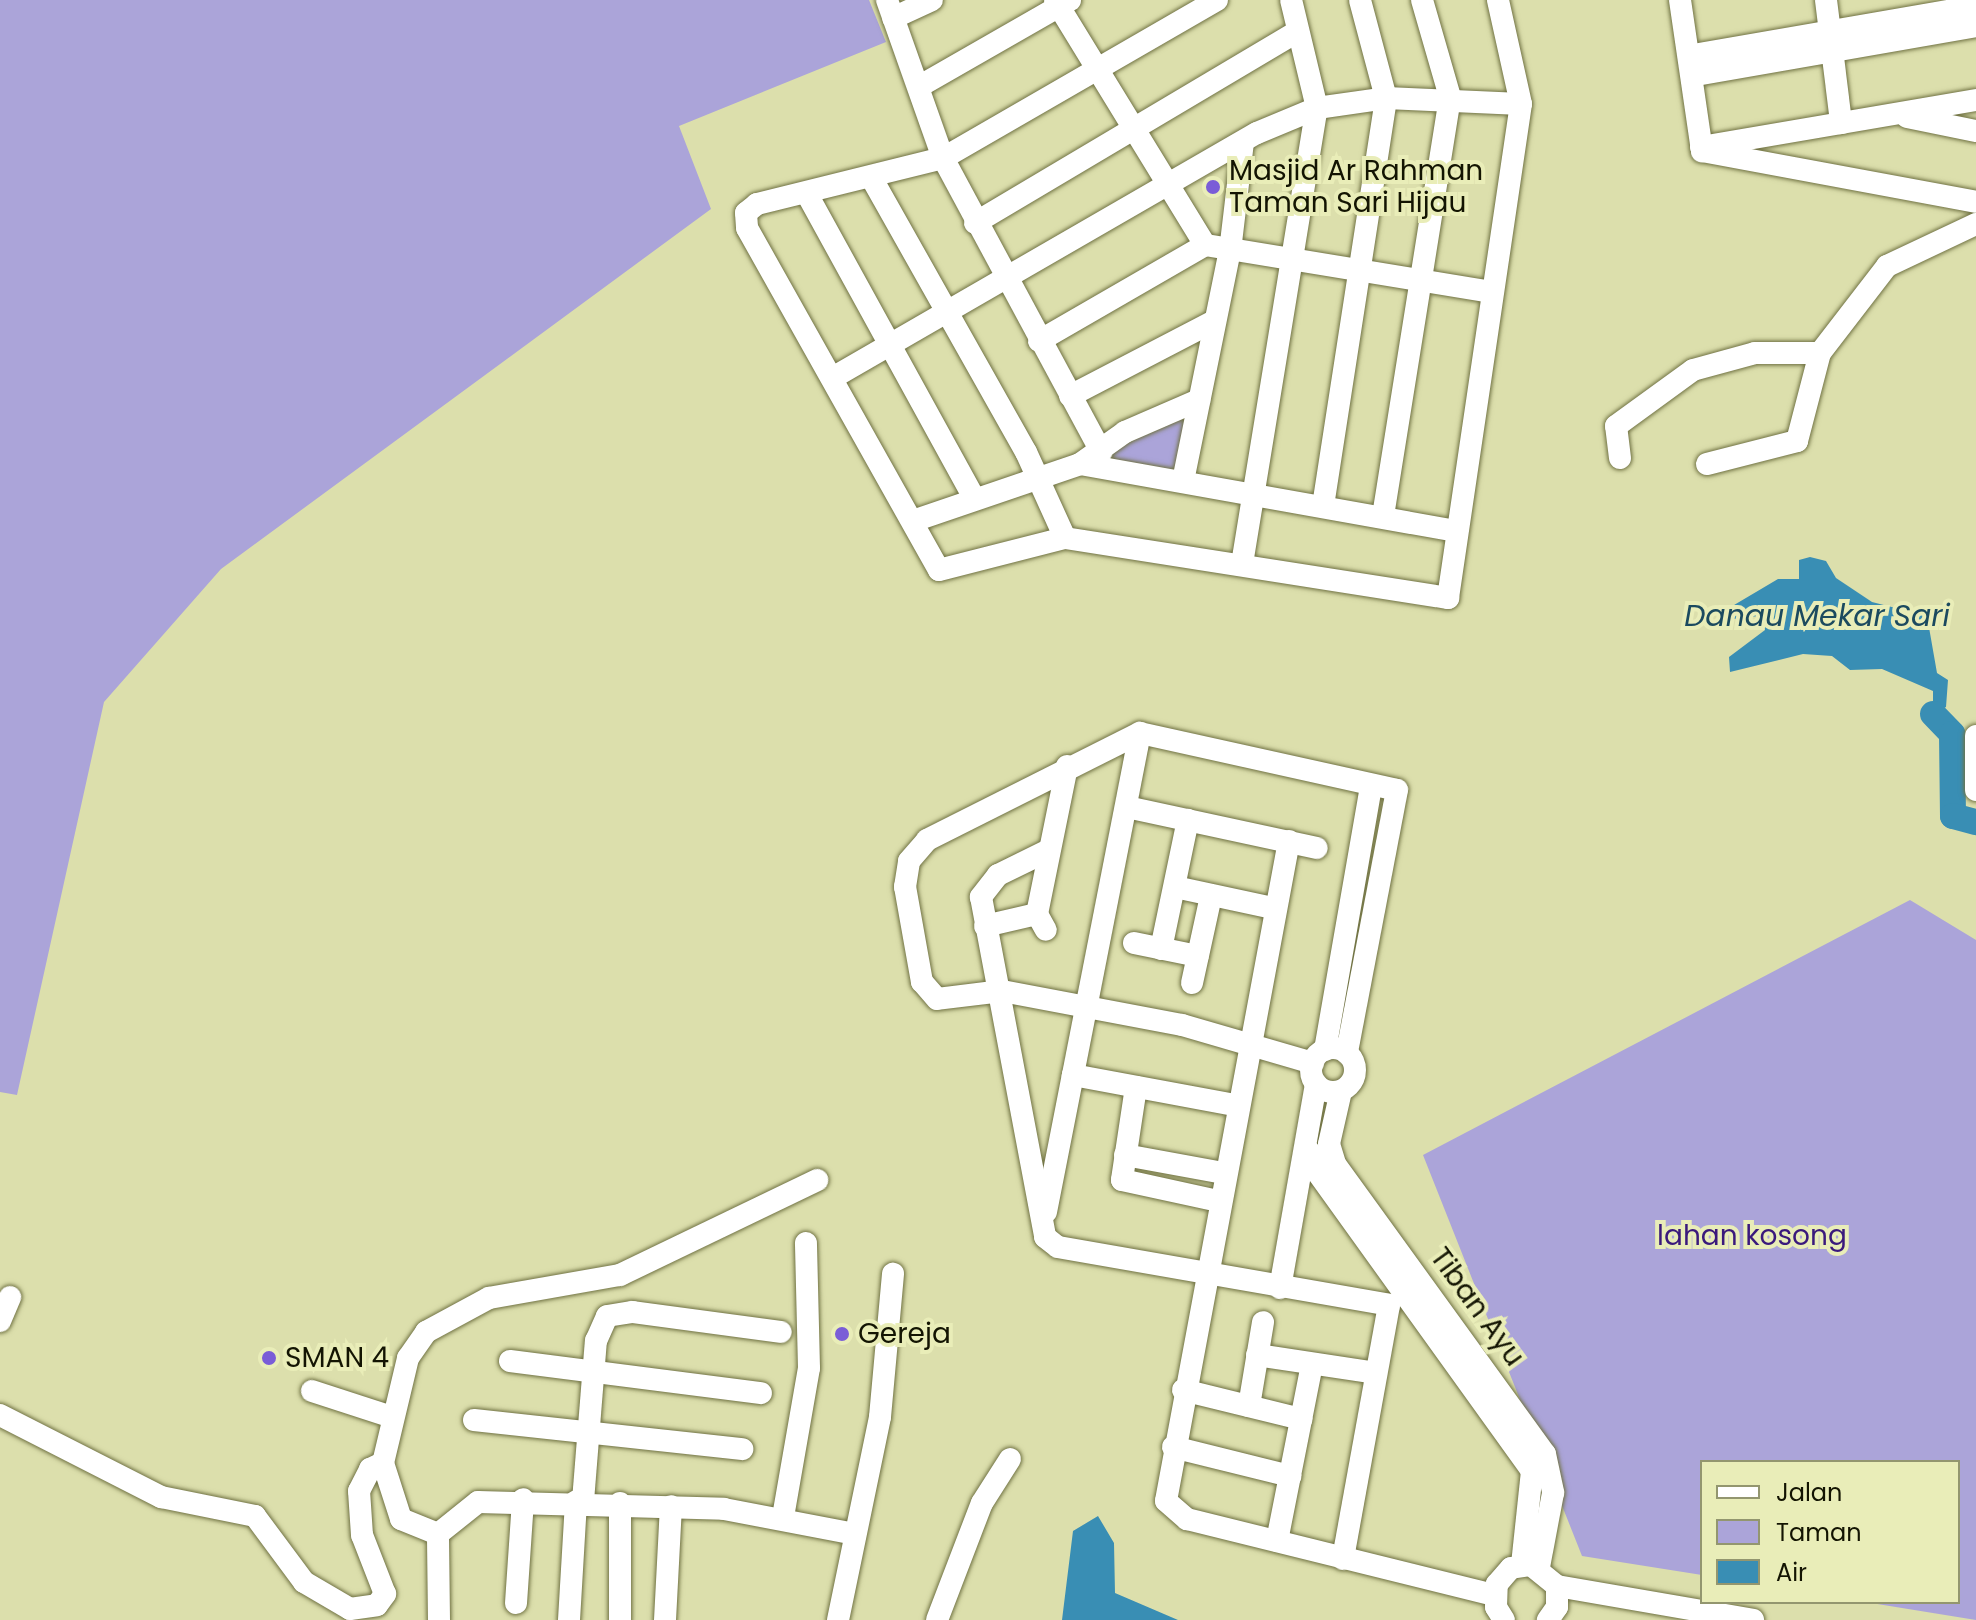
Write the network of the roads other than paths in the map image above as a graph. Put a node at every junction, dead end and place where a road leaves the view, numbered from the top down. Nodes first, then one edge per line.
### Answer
1 (932, 0) edge
2 (1217, 0) edge
3 (1291, 0) edge
4 (1360, 0) edge
5 (1422, 0) edge
6 (1498, 0) edge
7 (1680, 0) edge
8 (1826, 0) edge
9 (1061, 2) edge
10 (1976, 6) edge
11 (890, 9) edge
12 (1976, 26) edge
13 (1297, 32) junction
14 (1830, 39) junction
15 (1694, 65) junction
16 (1099, 71) junction
17 (920, 86) junction
18 (1450, 97) junction
19 (1386, 98) junction
20 (1976, 100) edge
21 (1521, 104) junction
22 (1317, 108) junction
23 (1894, 114) junction
24 (1841, 123) junction
25 (1976, 131) edge
26 (1136, 133) junction
27 (1243, 142) junction
28 (1700, 147) junction
29 (943, 158) junction
30 (871, 177) junction
31 (1169, 187) junction
32 (807, 194) junction
33 (1976, 202) edge
34 (975, 223) junction
35 (1976, 224) edge
36 (1205, 245) junction
37 (1230, 251) junction
38 (1295, 261) junction
39 (1360, 275) junction
40 (1005, 282) junction
41 (1424, 284) junction
42 (1492, 292) junction
43 (945, 315) junction
44 (1214, 321) junction
45 (1039, 341) junction
46 (888, 345) junction
47 (1820, 353) junction
48 (834, 377) junction
49 (1070, 396) junction
50 (1199, 400) junction
51 (1101, 452) junction
52 (1620, 458) dead end
53 (1080, 464) junction
54 (1707, 464) dead end
55 (1034, 475) junction
56 (1183, 481) junction
57 (1258, 492) junction
58 (974, 498) junction
59 (1323, 506) junction
60 (1383, 516) junction
61 (913, 521) junction
62 (1456, 531) junction
63 (1065, 538) junction
64 (1242, 564) junction
65 (1140, 733) junction
66 (1976, 736) edge
67 (1067, 766) junction
68 (1371, 786) junction
69 (1976, 790) edge
70 (1127, 807) junction
71 (1188, 820) junction
72 (1289, 841) junction
73 (1317, 848) dead end
74 (1049, 850) junction
75 (1175, 887) junction
76 (1211, 896) junction
77 (1273, 908) junction
78 (985, 926) junction
79 (1134, 943) dead end
80 (1161, 949) junction
81 (1198, 956) junction
82 (1192, 983) dead end
83 (1002, 991) junction
84 (1085, 1006) junction
85 (1249, 1042) junction
86 (1325, 1062) junction
87 (1073, 1075) junction
88 (1136, 1087) junction
89 (1341, 1091) junction
90 (1235, 1105) junction
91 (1309, 1151) junction
92 (1125, 1155) junction
93 (1223, 1173) junction
94 (817, 1180) dead end
95 (1218, 1201) junction
96 (1045, 1216) junction
97 (806, 1243) dead end
98 (1206, 1273) junction
99 (893, 1274) dead end
100 (1402, 1282) junction
101 (1280, 1288) junction
102 (10, 1297) dead end
103 (1389, 1305) junction
104 (0, 1321) edge
105 (1263, 1322) dead end
106 (781, 1332) dead end
107 (1257, 1355) junction
108 (510, 1361) dead end
109 (1312, 1364) junction
110 (593, 1370) junction
111 (1376, 1373) junction
112 (1183, 1390) junction
113 (312, 1391) dead end
114 (761, 1393) dead end
115 (1249, 1406) junction
116 (0, 1415) edge
117 (392, 1417) junction
118 (1301, 1419) junction
119 (474, 1420) dead end
120 (588, 1431) junction
121 (1173, 1447) junction
122 (742, 1449) dead end
123 (1010, 1459) dead end
124 (383, 1463) junction
125 (1290, 1476) junction
126 (523, 1499) junction
127 (580, 1501) junction
128 (620, 1503) junction
129 (671, 1506) junction
130 (783, 1517) junction
131 (850, 1533) junction
132 (438, 1534) junction
133 (1277, 1541) junction
134 (1343, 1559) junction
135 (1530, 1566) junction
136 (1557, 1586) junction
137 (1494, 1595) junction
138 (516, 1603) dead end
139 (1557, 1619) edge
140 (439, 1620) edge
141 (569, 1620) edge
142 (620, 1620) edge
143 (665, 1620) edge
144 (838, 1620) edge
145 (937, 1620) edge
146 (1504, 1620) edge
147 (1753, 1620) edge

1 - 11 street
2 - 16 street
3 - 13 street
4 - 19 street
5 - 18 street
6 - 21 street
7 - 15 street
8 - 14 street
9 - 16 street
9 - 17 street
10 - 14 street
11 - 17 street
12 - 14 street
13 - 22 street
13 - 26 street
14 - 15 street
14 - 24 street
15 - 28 street
16 - 26 street
16 - 29 street
17 - 29 street
18 - 19 street
18 - 21 street
18 - 41 street
19 - 22 street
19 - 39 street
20 - 23 street
21 - 42 street
22 - 27 street
22 - 38 street
23 - 24 street
23 - 25 street
24 - 28 street
26 - 31 street
26 - 34 street
27 - 31 street
27 - 37 street
28 - 33 street
29 - 30 street
29 - 34 street
30 - 32 street
30 - 43 street
31 - 36 street
31 - 40 street
32 - 46 street
32 - 48 street
34 - 40 street
35 - 47 street
36 - 37 street
36 - 45 street
37 - 38 street
37 - 44 street
38 - 39 street
38 - 57 street
39 - 41 street
39 - 59 street
40 - 43 street
40 - 45 street
41 - 42 street
41 - 60 street
42 - 62 street
43 - 46 street
43 - 55 street
44 - 49 street
44 - 50 street
45 - 49 street
46 - 48 street
46 - 58 street
47 - 52 street
47 - 54 street
48 - 61 street
49 - 51 street
50 - 51 street
50 - 56 street
51 - 53 street
53 - 55 street
53 - 56 street
55 - 58 street
55 - 63 street
56 - 57 street
57 - 59 street
57 - 64 street
58 - 61 street
59 - 60 street
60 - 62 street
61 - 63 street
62 - 64 street
63 - 64 street
65 - 67 street
65 - 68 street
65 - 70 street
66 - 69 street
67 - 74 street
67 - 83 street
68 - 86 street
68 - 86 street
70 - 71 street
70 - 84 street
71 - 72 street
71 - 75 street
72 - 73 street
72 - 77 street
74 - 78 street
74 - 78 street
75 - 76 street
75 - 80 street
76 - 77 street
76 - 81 street
77 - 85 street
78 - 83 street
79 - 80 street
80 - 81 street
81 - 82 street
83 - 84 street
83 - 96 street
84 - 85 street
84 - 87 street
85 - 86 street
85 - 90 street
86 - 89 street
86 - 89 street, Tiban Ayu
86 - 91 street
87 - 88 street
87 - 96 street
88 - 90 street
88 - 92 street
89 - 135 street, Tiban Ayu
90 - 93 street
91 - 100 street, Tiban Ayu
91 - 101 street
92 - 93 street
92 - 95 street
93 - 95 street
94 - 117 street
95 - 98 street
96 - 98 street
97 - 130 street
98 - 101 street
98 - 112 street
99 - 131 street
100 - 103 street
100 - 135 street, Tiban Ayu
101 - 103 street
102 - 104 street
103 - 111 street
105 - 107 street
106 - 110 street
107 - 109 street
107 - 115 street
108 - 110 street
109 - 111 street
109 - 118 street
110 - 114 street
110 - 120 street
111 - 134 street
112 - 115 street
112 - 121 street
113 - 117 street
115 - 118 street
116 - 124 street
117 - 124 street
118 - 125 street
119 - 120 street
120 - 122 street
120 - 127 street
121 - 125 street
121 - 133 street
123 - 145 street
124 - 132 street
125 - 133 street
126 - 127 street
126 - 132 street
126 - 138 street
127 - 128 street
127 - 141 street
128 - 129 street
128 - 142 street
129 - 130 street
129 - 143 street
130 - 131 street
131 - 144 street
132 - 140 street
133 - 134 street
134 - 137 street
135 - 136 street
135 - 137 street
136 - 139 street
136 - 147 street
137 - 146 street

